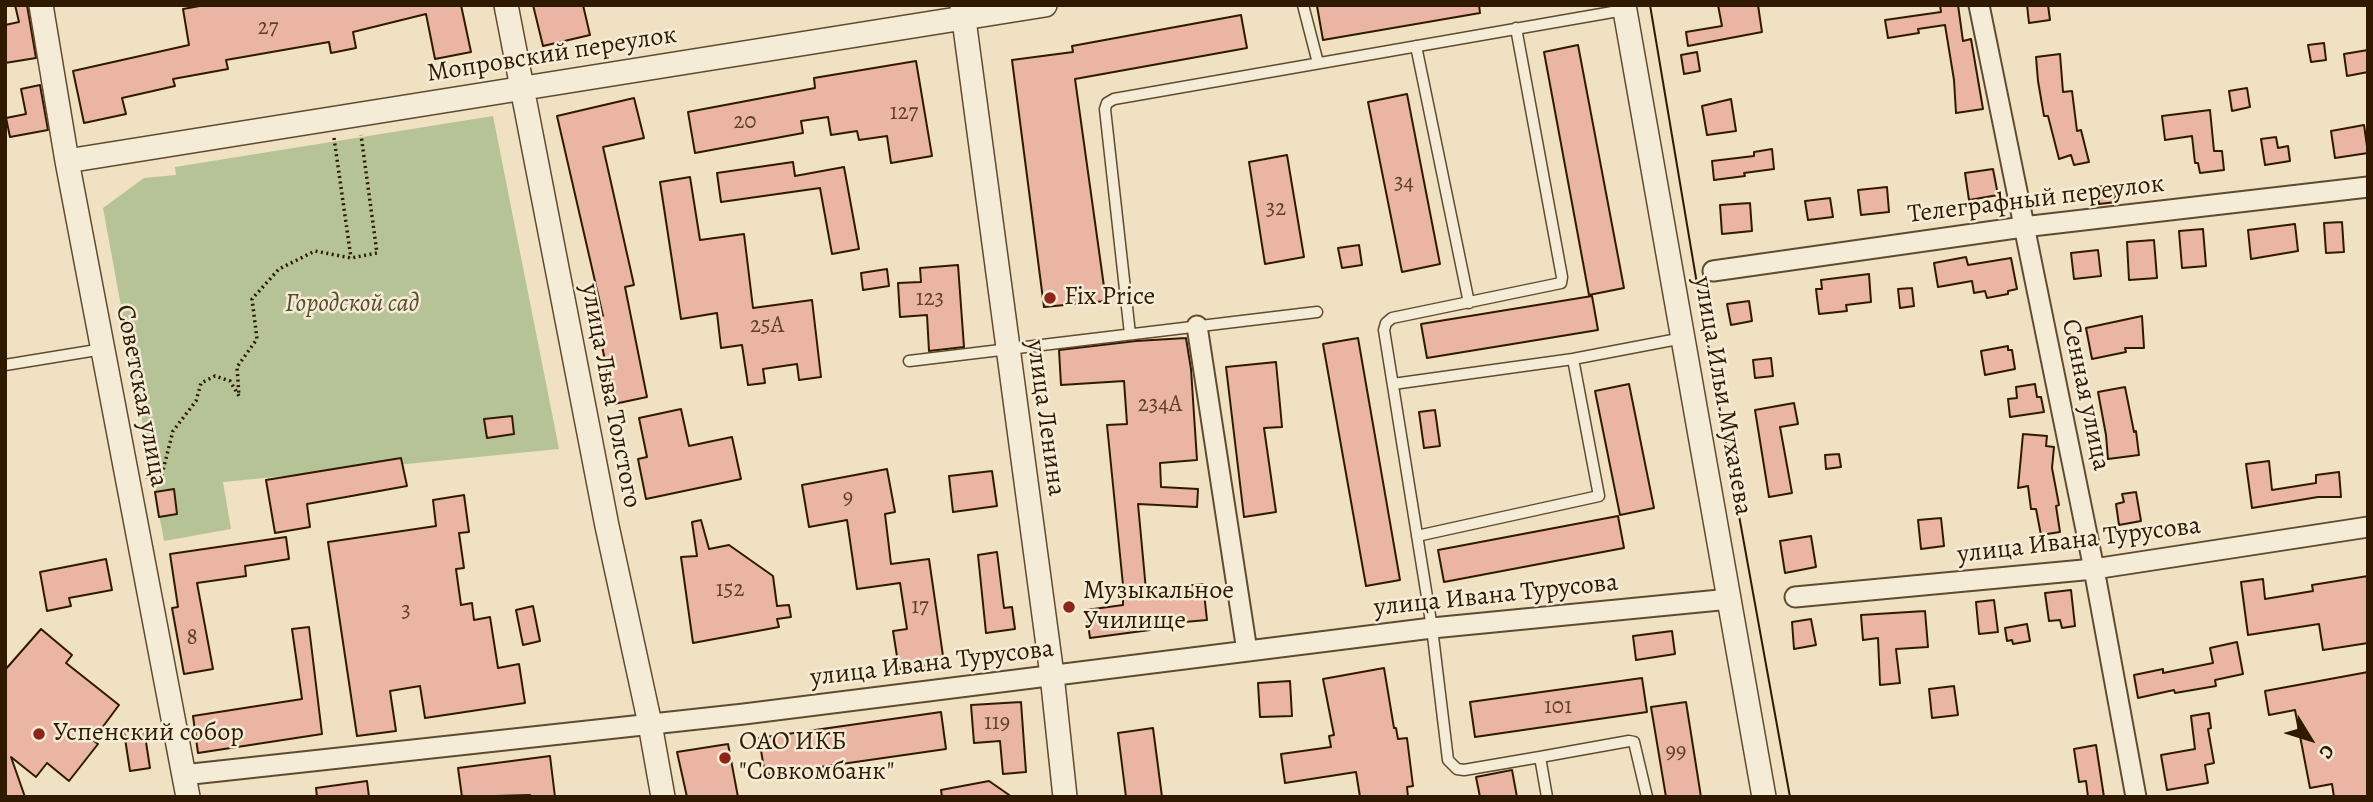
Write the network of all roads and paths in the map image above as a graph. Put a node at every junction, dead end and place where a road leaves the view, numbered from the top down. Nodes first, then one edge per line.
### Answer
1 (41, 5) edge
2 (506, 5) edge
3 (1045, 5) edge
4 (1303, 5) edge
5 (1979, 5) edge
6 (1624, 7) edge
7 (963, 12) edge
8 (1516, 28) junction
9 (1416, 46) junction
10 (1318, 63) junction
11 (523, 88) junction
12 (358, 114) junction
13 (331, 118) junction
14 (67, 161) junction
15 (2368, 187) edge
16 (2023, 226) junction
17 (351, 258) junction
18 (1713, 271) dead end
19 (1469, 303) junction
20 (1317, 312) dead end
21 (1197, 327) junction
22 (1130, 334) junction
23 (1683, 338) junction
24 (1007, 348) junction
25 (103, 349) junction
26 (1573, 359) junction
27 (909, 361) dead end
28 (5, 365) edge
29 (1393, 384) junction
30 (129, 480) junction
31 (2368, 527) edge
32 (1417, 536) junction
33 (2094, 569) junction
34 (1795, 597) dead end
35 (1730, 599) junction
36 (1432, 628) junction
37 (1247, 651) junction
38 (1052, 675) junction
39 (650, 724) junction
40 (1540, 757) junction
41 (185, 786) edge
42 (663, 797) edge
43 (1065, 797) edge
44 (1547, 797) edge
45 (1647, 797) edge
46 (1764, 797) edge
47 (2136, 797) edge

1 - 14 street, Советская улица
2 - 11 street, улица Льва Толстого
3 - 7 street, Мопровский переулок
4 - 10 lane
5 - 16 street, Сенная улица
6 - 8 lane
6 - 23 street, улица Ильи Мухачева
7 - 11 street, Мопровский переулок
7 - 24 street, улица Ленина
8 - 9 lane
8 - 19 lane
9 - 10 lane
9 - 19 lane
10 - 22 lane
11 - 12 street, Мопровский переулок
11 - 39 street, улица Льва Толстого
12 - 13 street, Мопровский переулок
12 - 17 path
13 - 14 street, Мопровский переулок
13 - 17 path
14 - 25 street, Советская улица
15 - 16 street, Телеграфный переулок
16 - 18 street, Телеграфный переулок
16 - 33 street, Сенная улица
17 - 30 path
19 - 29 lane
20 - 21 lane
21 - 22 lane
21 - 37 street
22 - 24 lane
23 - 26 lane
23 - 35 street, улица Ильи Мухачева
24 - 27 lane
24 - 38 street, улица Ленина
25 - 28 lane
25 - 30 street, Советская улица
26 - 29 lane
26 - 32 lane
29 - 32 lane
30 - 41 street, Советская улица
31 - 33 street, улица Ивана Турусова
32 - 36 lane
33 - 34 street, улица Ивана Турусова
33 - 47 street, Сенная улица
35 - 36 street, улица Ивана Турусова
35 - 46 street, улица Ильи Мухачева
36 - 37 street, улица Ивана Турусова
36 - 40 lane
37 - 38 street, улица Ивана Турусова
38 - 39 street, улица Ивана Турусова
38 - 43 street, улица Ленина
39 - 41 street, улица Ивана Турусова
39 - 42 street, улица Льва Толстого
40 - 44 lane
40 - 45 lane

